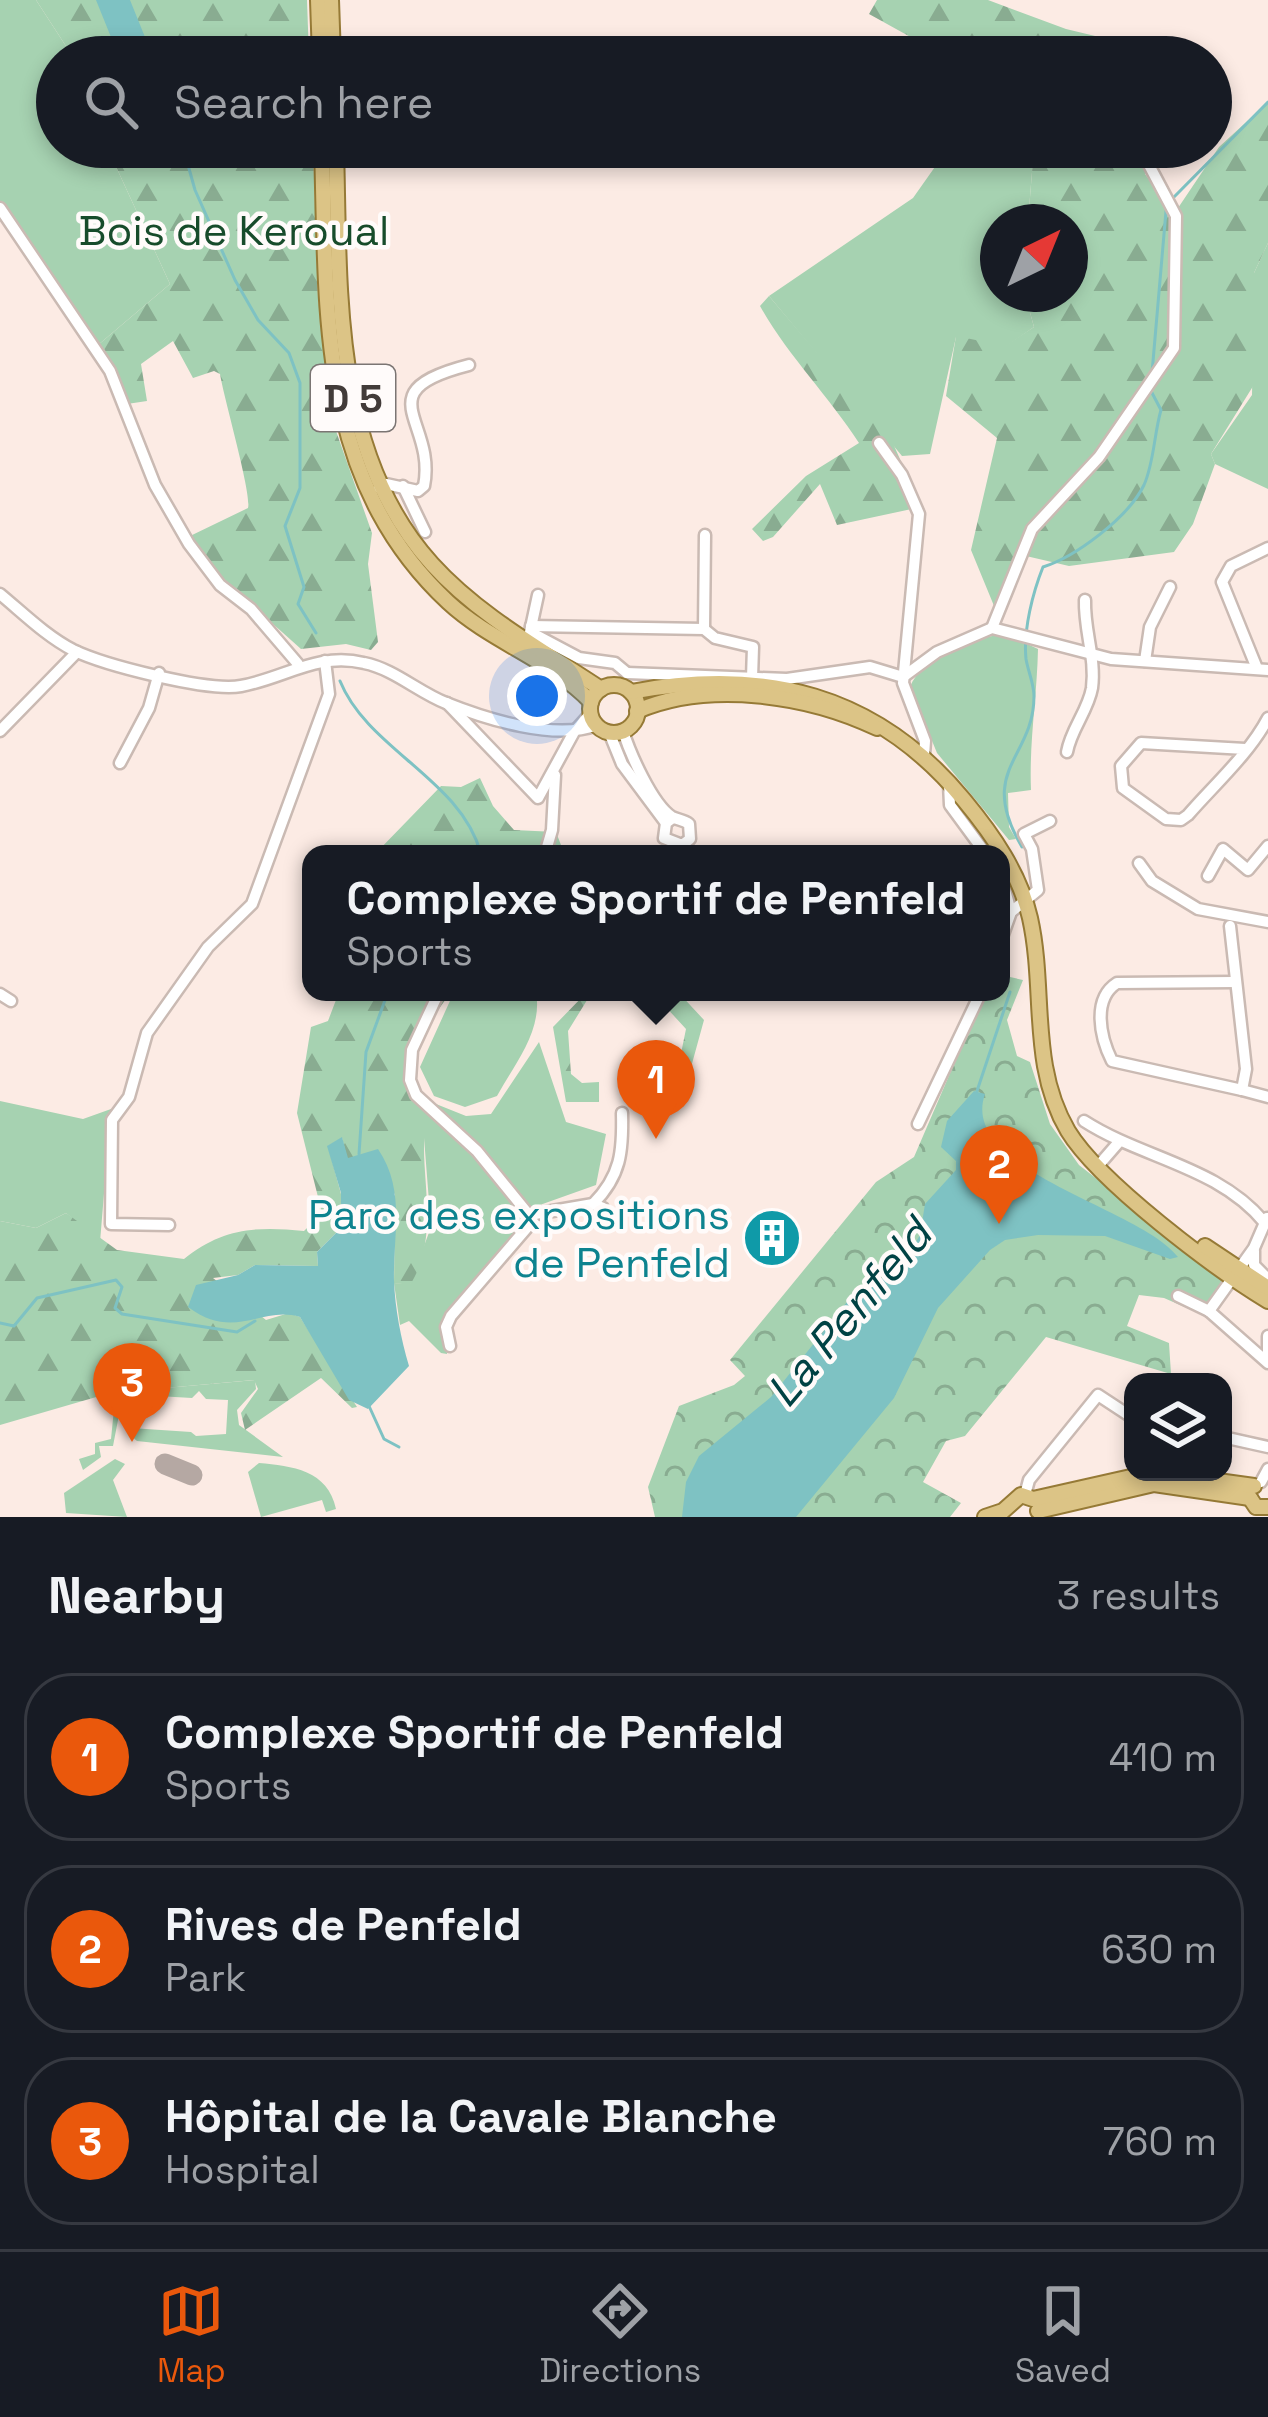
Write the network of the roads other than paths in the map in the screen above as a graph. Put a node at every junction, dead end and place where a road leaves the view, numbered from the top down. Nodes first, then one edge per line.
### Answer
1 (318, 0) edge
2 (331, 0) edge
3 (319, 36) edge
4 (332, 36) edge
5 (323, 168) edge
6 (337, 168) edge
7 (1150, 168) edge
8 (0, 208) edge
9 (469, 364) dead end
10 (879, 443) dead end
11 (380, 486) junction
12 (404, 486) junction
13 (371, 502) junction
14 (425, 532) dead end
15 (705, 535) dead end
16 (1268, 548) edge
17 (1170, 586) dead end
18 (0, 594) edge
19 (538, 595) dead end
20 (1084, 600) dead end
21 (531, 626) junction
22 (992, 628) junction
23 (704, 629) junction
24 (748, 630) dead end
25 (753, 647) junction
26 (77, 652) junction
27 (1091, 655) junction
28 (325, 661) junction
29 (1145, 661) junction
30 (298, 664) junction
31 (1262, 668) edge
32 (159, 673) junction
33 (903, 677) junction
34 (752, 678) junction
35 (626, 684) junction
36 (601, 688) junction
37 (447, 703) junction
38 (638, 711) junction
39 (1268, 718) edge
40 (602, 721) junction
41 (0, 731) edge
42 (574, 732) junction
43 (1245, 749) junction
44 (919, 752) junction
45 (1067, 752) dead end
46 (120, 763) dead end
47 (556, 772) junction
48 (949, 781) junction
49 (669, 820) dead end
50 (1049, 821) dead end
51 (548, 845) edge
52 (979, 845) edge
53 (997, 845) edge
54 (1268, 846) edge
55 (1139, 863) dead end
56 (1010, 870) edge
57 (1208, 876) dead end
58 (1026, 903) junction
59 (1010, 908) edge
60 (1011, 912) joint
61 (1268, 922) edge
62 (1230, 926) dead end
63 (1234, 982) junction
64 (435, 1001) edge
65 (977, 1001) edge
66 (1243, 1090) junction
67 (1268, 1097) edge
68 (622, 1113) dead end
69 (1084, 1121) dead end
70 (917, 1124) dead end
71 (1118, 1143) junction
72 (1098, 1166) junction
73 (529, 1215) junction
74 (169, 1225) dead end
75 (1263, 1232) edge
76 (1236, 1274) junction
77 (1268, 1279) edge
78 (1268, 1288) edge
79 (1178, 1296) dead end
80 (1268, 1301) edge
81 (1209, 1311) junction
82 (1268, 1336) edge
83 (450, 1346) dead end
84 (1268, 1360) edge
85 (1124, 1412) edge
86 (1232, 1439) edge
87 (1268, 1447) edge
88 (1261, 1494) edge
89 (1033, 1505) edge
90 (1010, 1512) edge
91 (985, 1517) edge

1 - 3 main road
2 - 4 main road
5 - 13 main road, D 5
6 - 11 main road, D 5
7 - 22 street
8 - 30 street
9 - 12 street
10 - 33 street
11 - 12 street
11 - 13 street
11 - 36 main road, D 5
12 - 14 street
13 - 40 main road, D 5
15 - 23 street
16 - 31 street
17 - 29 street
18 - 26 street
19 - 21 street
20 - 27 street
21 - 23 street
21 - 35 street
22 - 27 street
22 - 33 street
23 - 25 street
24 - 25 street
25 - 34 street
26 - 32 street
26 - 41 street
27 - 29 street
27 - 45 street
28 - 30 street
28 - 37 street
28 - 74 street
29 - 31 street
30 - 32 street
32 - 46 street
33 - 34 street
33 - 44 street
34 - 35 street
35 - 36 main road
35 - 38 main road
35 - 44 main road
36 - 40 main road
37 - 42 street
37 - 47 street
38 - 40 main road
38 - 44 main road
39 - 43 street
40 - 42 street
40 - 49 street
42 - 47 street
43 - 43 street
44 - 48 main road
47 - 51 street
48 - 52 street
48 - 53 main road
50 - 58 street
54 - 57 street
55 - 61 street
56 - 58 main road
58 - 60 street
58 - 72 main road
59 - 60 street
62 - 63 street
63 - 66 street
63 - 66 street
64 - 73 street
65 - 70 street
66 - 67 street
68 - 73 street
69 - 71 street
71 - 72 street
71 - 75 street
72 - 76 main road
73 - 83 street
75 - 76 street
75 - 77 street
76 - 78 main road
76 - 80 main road
76 - 81 street
79 - 81 street
81 - 84 street
82 - 84 street
85 - 89 street
86 - 87 street
88 - 89 main road
89 - 90 main road
90 - 91 main road

